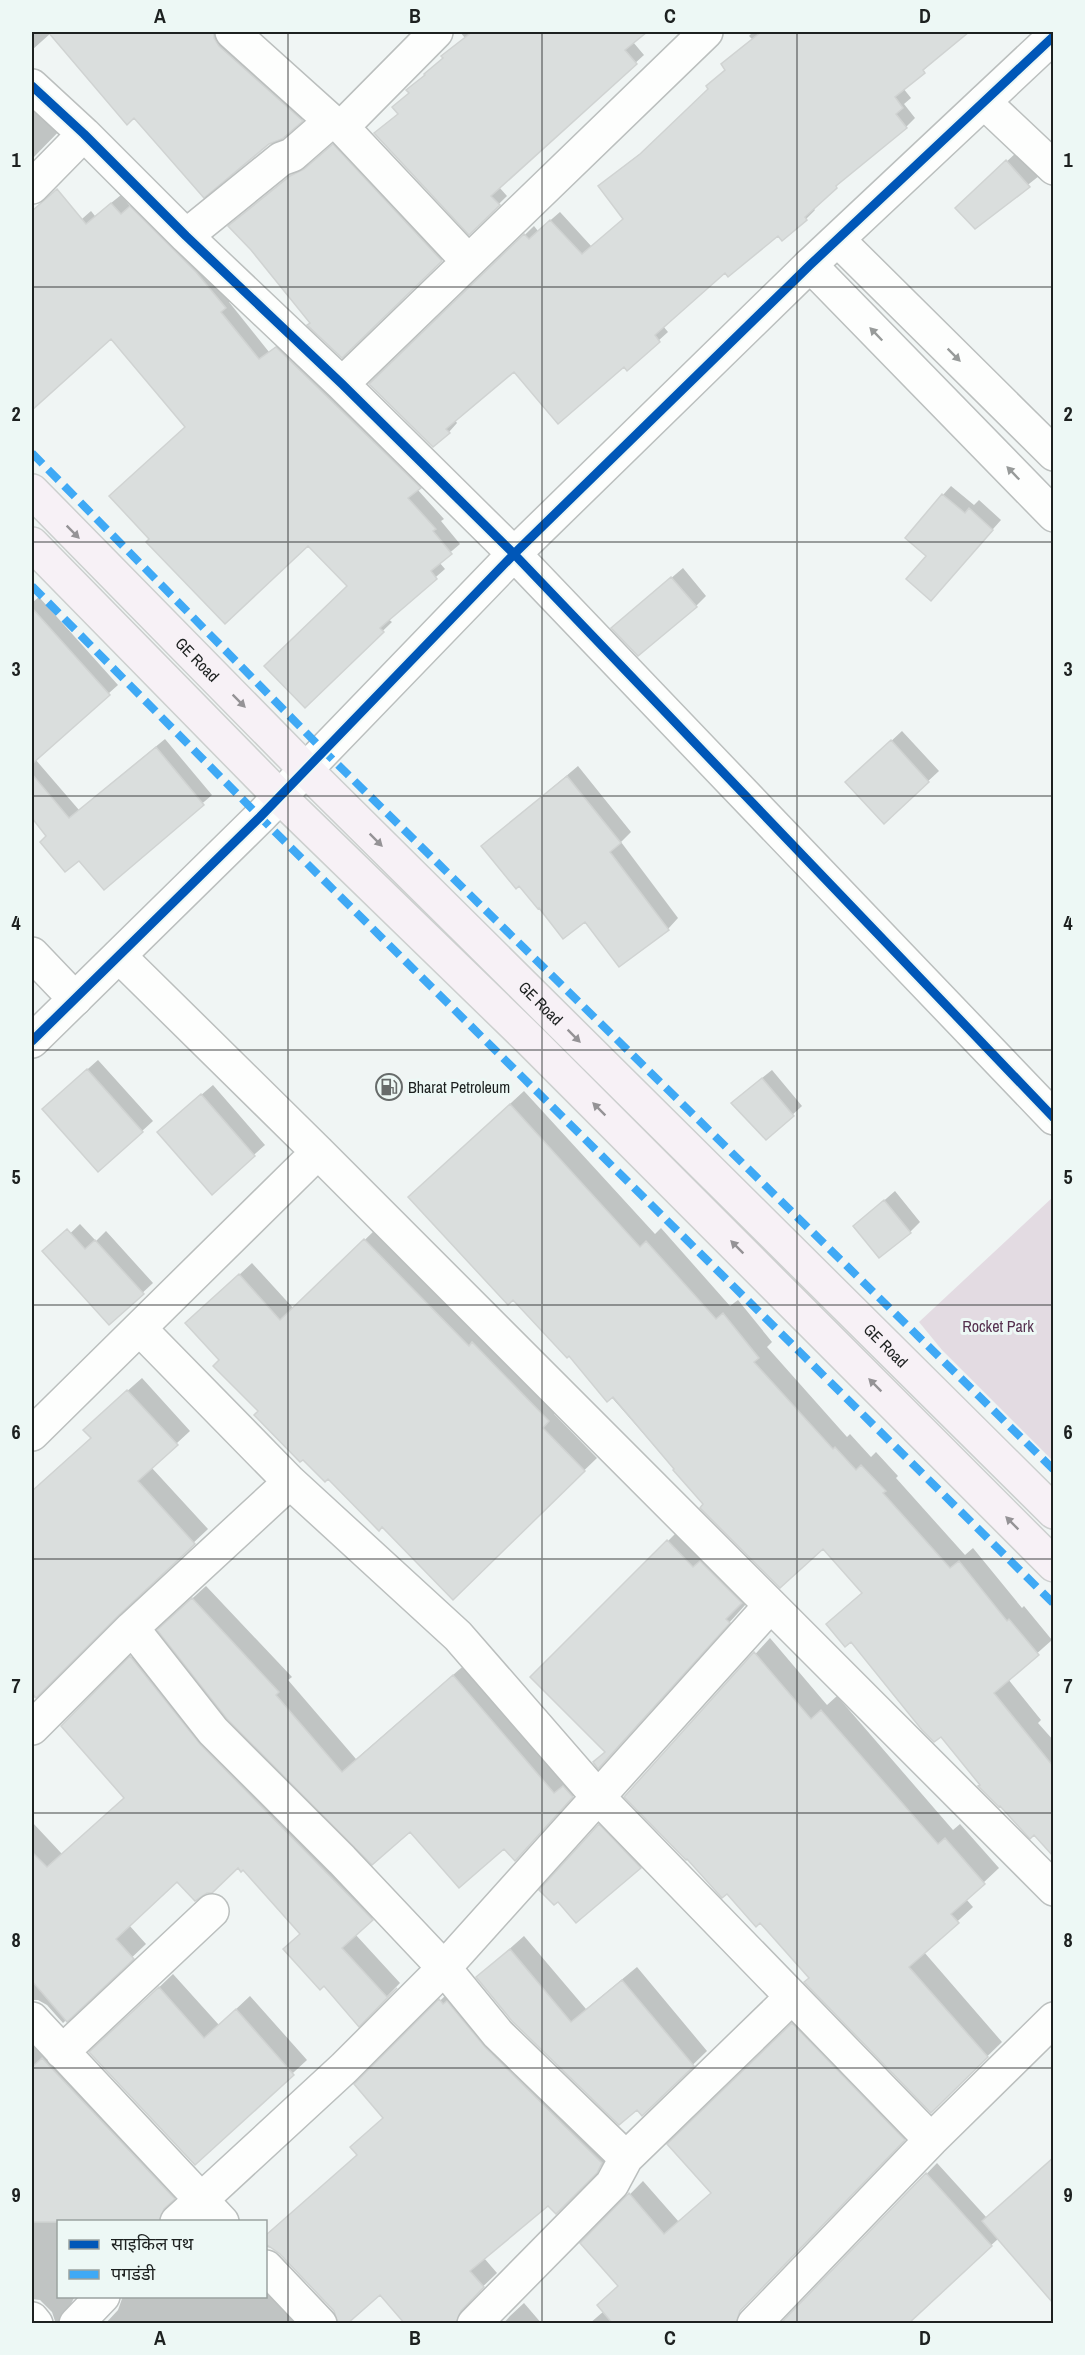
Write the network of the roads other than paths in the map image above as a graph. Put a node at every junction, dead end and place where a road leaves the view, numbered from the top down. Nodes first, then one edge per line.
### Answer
1 (232, 32) edge
2 (436, 32) edge
3 (696, 35) edge
4 (1053, 36) edge
5 (32, 86) edge
6 (984, 102) junction
7 (337, 124) junction
8 (84, 134) junction
9 (1053, 168) edge
10 (32, 187) edge
11 (186, 236) junction
12 (838, 240) junction
13 (468, 261) junction
14 (810, 265) junction
15 (342, 384) junction
16 (1053, 454) edge
17 (32, 491) edge
18 (1053, 515) edge
19 (32, 544) edge
20 (514, 554) junction
21 (306, 770) junction
22 (280, 797) junction
23 (32, 954) edge
24 (119, 956) junction
25 (75, 999) junction
26 (32, 1041) edge
27 (1053, 1118) edge
28 (318, 1152) junction
29 (140, 1329) junction
30 (32, 1434) edge
31 (1012, 1471) junction
32 (290, 1482) junction
33 (986, 1497) junction
34 (1053, 1512) edge
35 (1053, 1565) edge
36 (770, 1606) junction
37 (132, 1628) junction
38 (32, 1728) edge
39 (598, 1797) junction
40 (1053, 1889) edge
41 (212, 1911) dead end
42 (444, 1968) junction
43 (792, 1996) junction
44 (32, 2019) edge
45 (1053, 2019) edge
46 (62, 2052) junction
47 (931, 2140) junction
48 (626, 2158) junction
49 (200, 2198) junction
50 (179, 2220) edge
51 (220, 2220) edge
52 (267, 2268) edge
53 (101, 2298) edge
54 (32, 2319) edge
55 (36, 2324) edge
56 (76, 2324) edge
57 (320, 2324) edge
58 (474, 2324) edge
59 (754, 2324) edge

1 - 7 street
2 - 7 street
3 - 13 street
4 - 6 street
5 - 8 street
6 - 9 street
6 - 12 street
7 - 11 street
7 - 13 street
8 - 10 street
8 - 11 street
11 - 15 street
12 - 14 street
12 -> 16 street
13 - 15 street
18 -> 14 street
14 - 20 street
15 - 20 street
17 -> 21 main road, GE Road
19 - 22 main road, GE Road
20 - 21 street
20 - 27 street
21 - 22 street
21 -> 31 main road, GE Road
22 - 24 street
33 -> 22 main road, GE Road
23 - 25 street
24 - 25 street
24 - 28 street
25 - 26 street
28 - 29 street
28 - 36 street
29 - 30 street
29 - 32 street
31 - 33 street
31 - 34 main road, GE Road
32 - 37 street
32 - 39 street
35 -> 33 main road, GE Road
36 - 39 street
36 - 40 street
37 - 38 street
37 - 42 street
39 - 42 street
39 - 43 street
41 - 46 street
42 - 48 street
42 - 49 street
43 - 47 street
43 - 48 street
44 - 46 street
45 - 47 street
46 - 49 street
47 - 59 street
48 - 58 street
49 - 50 street
49 - 51 street
52 - 57 street
53 - 56 street
54 - 55 street

